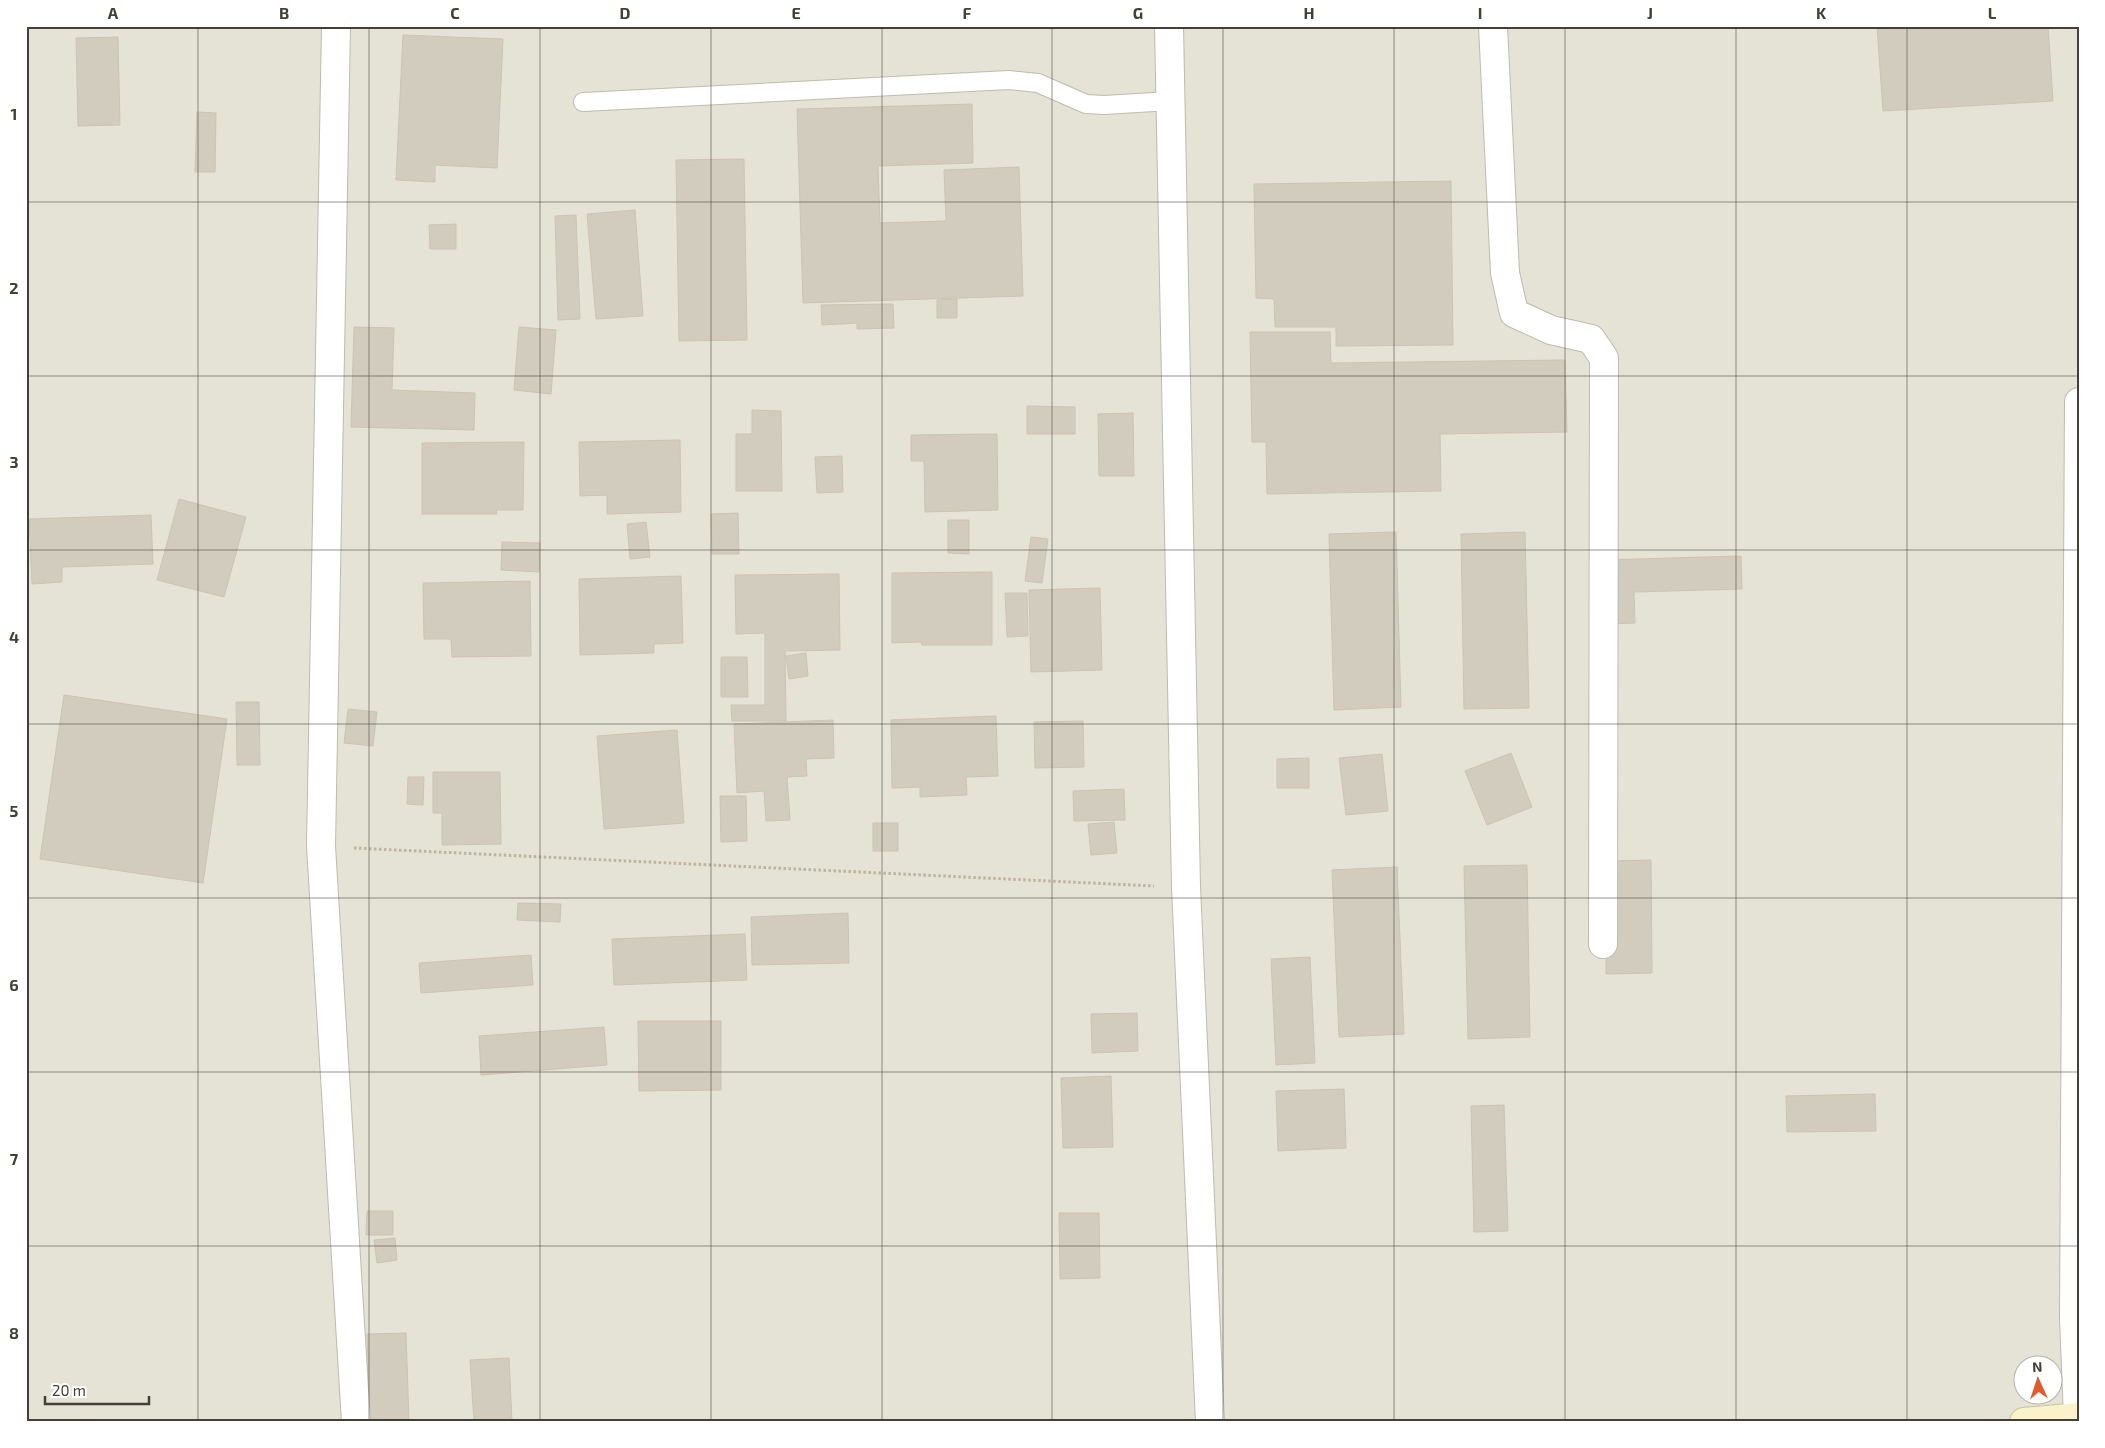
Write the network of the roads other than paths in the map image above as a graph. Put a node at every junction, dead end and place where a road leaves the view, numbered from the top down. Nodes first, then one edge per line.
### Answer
1 (336, 26) edge
2 (1169, 26) edge
3 (1493, 26) edge
4 (1171, 101) junction
5 (583, 102) dead end
6 (2079, 402) edge
7 (1603, 944) dead end
8 (2078, 1417) edge
9 (356, 1422) edge
10 (1210, 1422) edge
11 (2024, 1422) edge

1 - 9 street
2 - 4 street
3 - 7 street
4 - 5 lane
4 - 10 street
6 - 8 street
8 - 11 main road

